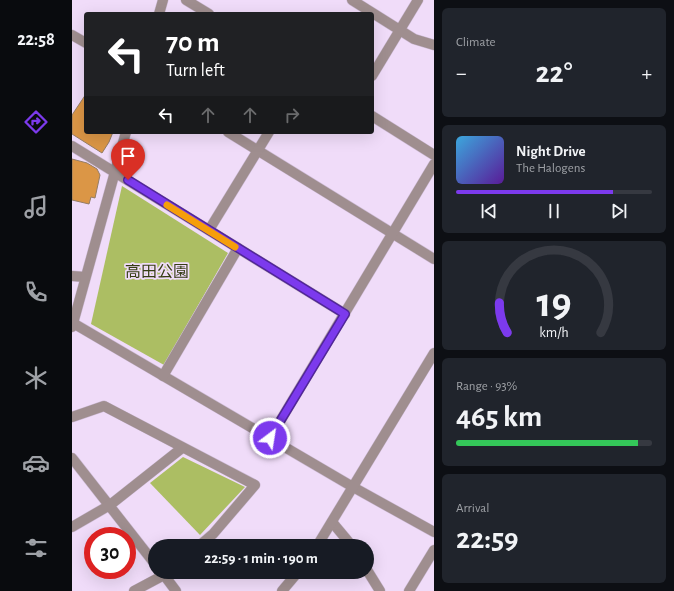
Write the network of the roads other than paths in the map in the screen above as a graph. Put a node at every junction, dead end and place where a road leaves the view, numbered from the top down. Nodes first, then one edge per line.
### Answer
1 (163, 0) edge
2 (186, 0) edge
3 (352, 0) edge
4 (418, 0) edge
5 (160, 12) edge
6 (206, 12) edge
7 (371, 12) edge
8 (374, 14) edge
9 (399, 29) junction
10 (72, 35) edge
11 (84, 42) edge
12 (434, 44) edge
13 (374, 73) edge
14 (374, 117) edge
15 (125, 134) edge
16 (231, 134) edge
17 (268, 134) edge
18 (72, 146) edge
19 (258, 151) junction
20 (434, 155) edge
21 (434, 164) edge
22 (114, 172) junction
23 (208, 230) junction
24 (393, 233) junction
25 (238, 248) junction
26 (434, 259) edge
27 (72, 276) edge
28 (85, 277) junction
29 (345, 314) junction
30 (72, 325) edge
31 (434, 353) edge
32 (163, 376) junction
33 (72, 417) edge
34 (270, 438) junction
35 (182, 448) junction
36 (72, 458) edge
37 (353, 487) junction
38 (110, 506) junction
39 (332, 522) junction
40 (72, 527) edge
41 (434, 532) edge
42 (207, 539) edge
43 (321, 539) edge
44 (346, 539) edge
45 (434, 550) edge
46 (148, 555) edge
47 (154, 579) edge
48 (168, 579) edge
49 (292, 579) edge
50 (373, 579) edge
51 (134, 591) edge
52 (176, 591) edge
53 (282, 591) edge
54 (380, 591) edge
55 (409, 591) edge

1 - 5 street
2 - 6 street
3 - 7 street
4 - 9 street
8 - 9 street
9 - 12 street
9 - 13 street
10 - 11 street
14 - 20 street
15 - 22 street
16 - 19 street
17 - 19 street
18 - 22 street
19 - 23 street
19 - 24 street
21 - 24 street
22 - 23 street
22 - 28 street
23 - 25 street
24 - 26 street
24 - 29 street
25 - 29 street
25 - 32 street
27 - 28 street
28 - 30 street
29 - 34 street
30 - 32 street
31 - 37 street
32 - 34 street
33 - 35 street
34 - 37 street
35 - 38 street
35 - 42 street
36 - 38 street
37 - 39 street
37 - 41 street
38 - 40 street
38 - 46 street
39 - 43 street
39 - 44 street
45 - 55 street
47 - 51 street
48 - 52 street
49 - 53 street
50 - 54 street

